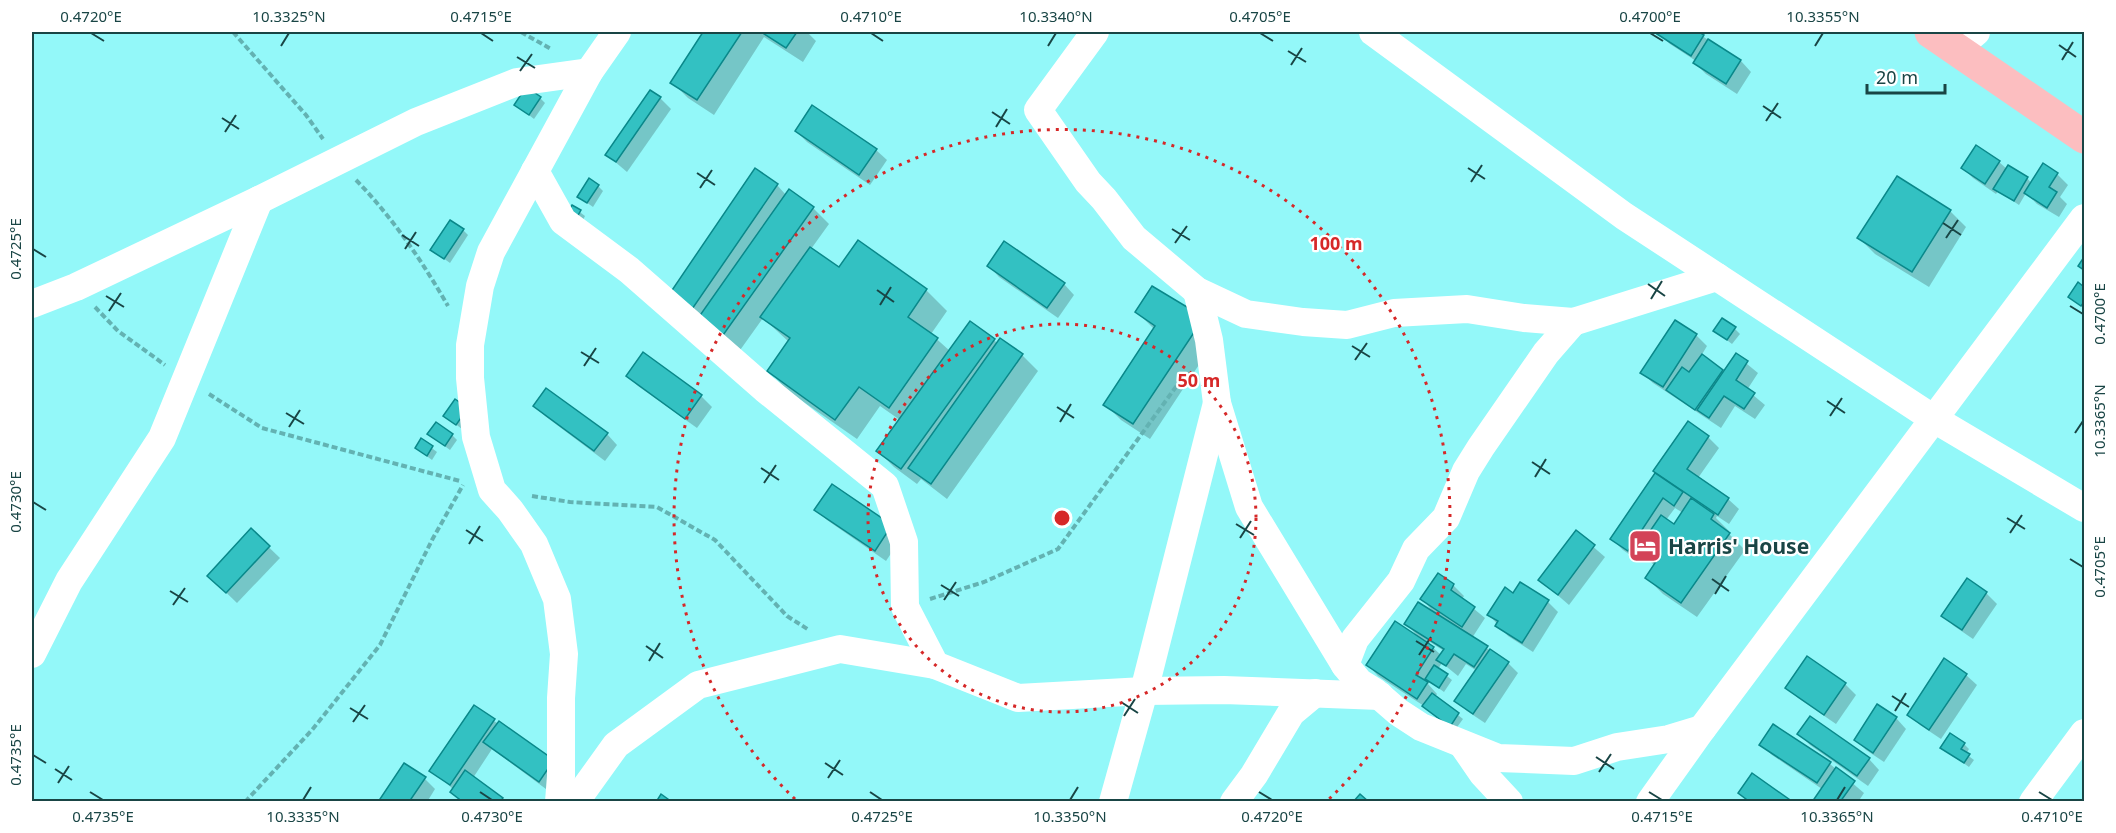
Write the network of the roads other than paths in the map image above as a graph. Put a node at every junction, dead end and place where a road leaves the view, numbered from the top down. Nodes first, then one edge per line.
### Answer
1 (617, 32) edge
2 (1095, 32) edge
3 (1373, 32) edge
4 (1955, 37) edge
5 (590, 72) junction
6 (2085, 137) edge
7 (535, 171) junction
8 (259, 200) junction
9 (2085, 218) edge
10 (1717, 277) junction
11 (1197, 291) junction
12 (32, 304) edge
13 (1573, 322) junction
14 (1217, 403) junction
15 (1934, 419) junction
16 (2085, 507) edge
17 (32, 654) edge
18 (935, 665) junction
19 (1345, 665) junction
20 (1144, 691) junction
21 (1315, 693) junction
22 (1380, 696) junction
23 (1702, 729) junction
24 (2085, 733) edge
25 (1462, 744) junction
26 (558, 801) edge
27 (575, 801) edge
28 (1113, 801) edge
29 (1234, 801) edge
30 (1509, 801) edge
31 (1650, 801) edge
32 (2033, 801) edge

1 - 5 street
2 - 11 street
3 - 10 street
4 - 6 highway
5 - 7 street
5 - 8 street
7 - 18 street
7 - 26 street
8 - 12 street
8 - 17 street
9 - 15 street
10 - 13 street
10 - 15 street
11 - 13 street
11 - 14 street
13 - 19 street
14 - 19 street
14 - 20 street
15 - 16 street
15 - 23 street
18 - 20 street
18 - 27 street
19 - 22 street
20 - 21 street
20 - 28 street
21 - 22 street
21 - 29 street
22 - 25 street
23 - 25 street
23 - 31 street
24 - 32 street
25 - 30 street

